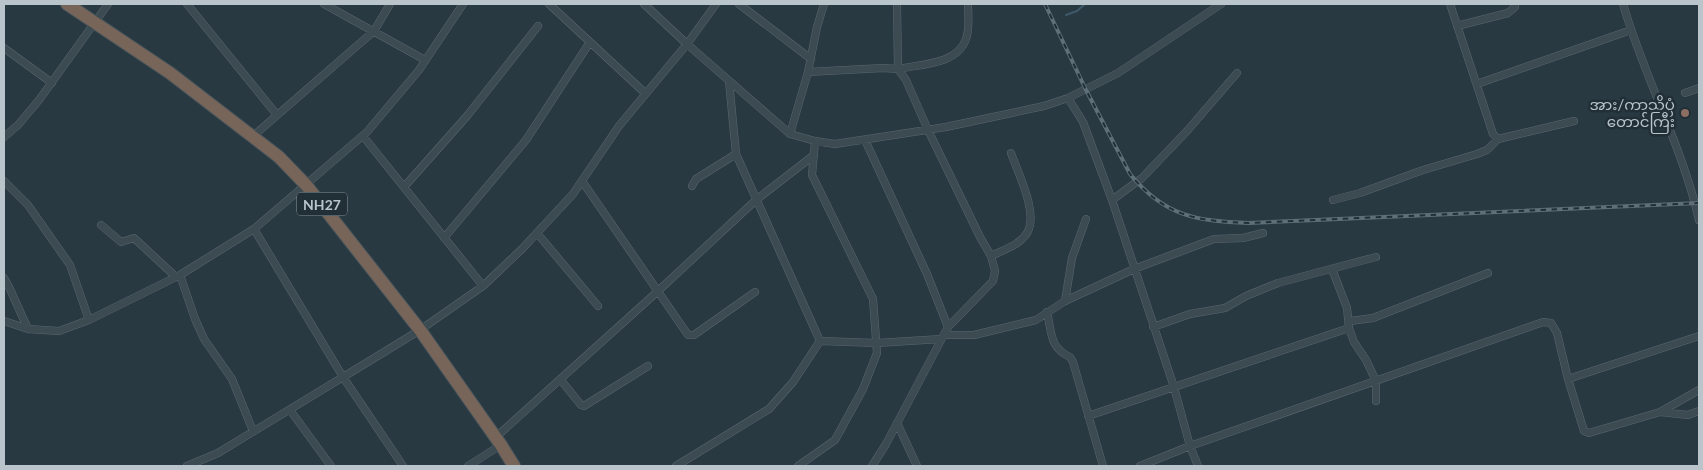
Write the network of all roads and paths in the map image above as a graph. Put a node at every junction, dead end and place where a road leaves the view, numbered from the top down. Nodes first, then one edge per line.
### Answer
1 (68, 4) edge
2 (108, 4) edge
3 (187, 4) edge
4 (324, 4) edge
5 (390, 4) edge
6 (463, 4) edge
7 (549, 4) edge
8 (644, 4) edge
9 (716, 4) edge
10 (740, 4) edge
11 (824, 4) edge
12 (898, 4) edge
13 (968, 4) edge
14 (1221, 4) edge
15 (1450, 4) edge
16 (1514, 4) edge
17 (1625, 4) edge
18 (94, 23) junction
19 (538, 26) dead end
20 (1457, 26) junction
21 (1631, 30) junction
22 (374, 31) junction
23 (590, 42) junction
24 (687, 44) junction
25 (4, 48) edge
26 (811, 59) junction
27 (426, 60) junction
28 (898, 69) junction
29 (808, 72) junction
30 (1237, 72) dead end
31 (729, 81) junction
32 (52, 83) junction
33 (1477, 84) junction
34 (1699, 88) edge
35 (645, 93) junction
36 (1685, 93) dead end
37 (1068, 98) junction
38 (277, 115) junction
39 (1574, 121) dead end
40 (7, 128) edge
41 (928, 130) junction
42 (790, 134) junction
43 (363, 136) junction
44 (4, 137) edge
45 (252, 137) junction
46 (1498, 139) junction
47 (865, 140) junction
48 (815, 141) junction
49 (1011, 153) dead end
50 (736, 154) junction
51 (814, 155) junction
52 (4, 181) edge
53 (582, 181) junction
54 (306, 185) junction
55 (692, 186) dead end
56 (404, 187) junction
57 (756, 200) junction
58 (1112, 200) junction
59 (1333, 200) dead end
60 (1086, 218) dead end
61 (1699, 220) edge
62 (101, 226) dead end
63 (254, 229) junction
64 (537, 232) junction
65 (1264, 233) dead end
66 (444, 238) junction
67 (991, 256) junction
68 (1376, 257) dead end
69 (1134, 269) junction
70 (1332, 269) junction
71 (1488, 273) dead end
72 (178, 276) junction
73 (4, 278) edge
74 (482, 286) junction
75 (657, 292) junction
76 (755, 292) dead end
77 (1065, 301) junction
78 (598, 306) dead end
79 (1048, 312) junction
80 (89, 320) junction
81 (4, 321) edge
82 (1349, 324) junction
83 (948, 327) junction
84 (1153, 327) junction
85 (28, 329) junction
86 (420, 330) junction
87 (1699, 336) edge
88 (943, 337) junction
89 (820, 341) junction
90 (876, 343) junction
91 (648, 366) dead end
92 (343, 377) junction
93 (560, 379) junction
94 (1568, 379) junction
95 (1376, 381) junction
96 (1174, 387) junction
97 (1699, 390) edge
98 (1376, 401) dead end
99 (290, 410) junction
100 (1699, 411) edge
101 (1660, 412) junction
102 (1088, 416) junction
103 (897, 423) junction
104 (253, 431) junction
105 (499, 441) junction
106 (1190, 446) junction
107 (187, 466) edge
108 (331, 466) edge
109 (403, 466) edge
110 (468, 466) edge
111 (514, 466) edge
112 (676, 466) edge
113 (798, 466) edge
114 (872, 466) edge
115 (917, 466) edge
116 (1103, 466) edge
117 (1140, 466) edge
118 (1198, 466) edge

1 - 18 highway, NH27
2 - 18 street
3 - 38 street
4 - 22 street
5 - 22 street
6 - 27 street
7 - 23 street
8 - 24 street
9 - 24 street
10 - 26 street
11 - 26 street
12 - 28 street
13 - 28 street
14 - 37 street
15 - 20 street
16 - 20 street
17 - 21 street
18 - 32 street
18 - 45 highway, NH27
19 - 56 street
20 - 33 street
21 - 33 street
21 - 61 street
22 - 27 street
22 - 38 street
23 - 35 street
23 - 66 street
24 - 31 street
24 - 35 street
25 - 32 street
26 - 29 street
27 - 43 street
28 - 29 street
28 - 41 street
29 - 42 street
30 - 58 street
31 - 42 street
31 - 50 street
32 - 40 street
33 - 46 street
34 - 36 street
35 - 53 street
37 - 41 street
37 - 58 street
38 - 45 street
39 - 46 street
40 - 44 street
41 - 47 street
41 - 67 street
42 - 48 street
43 - 54 street
43 - 56 street
45 - 54 highway, NH27
46 - 59 street
47 - 48 street
47 - 83 street
48 - 51 street
49 - 67 street
50 - 55 street
50 - 57 street
51 - 57 street
51 - 90 street
52 - 80 street
53 - 64 street
53 - 75 street
54 - 63 street
54 - 86 highway, NH27
56 - 66 street
57 - 75 street
57 - 89 street
58 - 69 street
60 - 77 street
62 - 72 street
63 - 72 street
63 - 92 street
64 - 74 street
64 - 78 street
65 - 69 street
66 - 74 street
67 - 83 street
68 - 70 street
69 - 77 street
69 - 84 street
70 - 82 street
70 - 84 street
71 - 82 street
72 - 80 street
72 - 104 street
73 - 85 street
74 - 86 street
75 - 76 street
75 - 93 street
77 - 79 street
79 - 88 street
79 - 102 street
80 - 85 street
81 - 85 street
82 - 95 street
82 - 96 street
83 - 88 street
84 - 96 street
86 - 92 street
86 - 105 highway, NH27
87 - 94 street
88 - 90 street
88 - 103 street
89 - 90 street
89 - 112 street
90 - 113 street
91 - 93 street
92 - 99 street
92 - 109 street
93 - 105 street
94 - 95 street
94 - 101 street
95 - 98 street
95 - 106 street
96 - 102 street
96 - 106 street
97 - 101 street
99 - 104 street
99 - 108 street
100 - 101 street
102 - 116 street
103 - 114 street
103 - 115 street
104 - 107 street
105 - 110 street
105 - 111 highway, NH27
106 - 117 street
106 - 118 street

